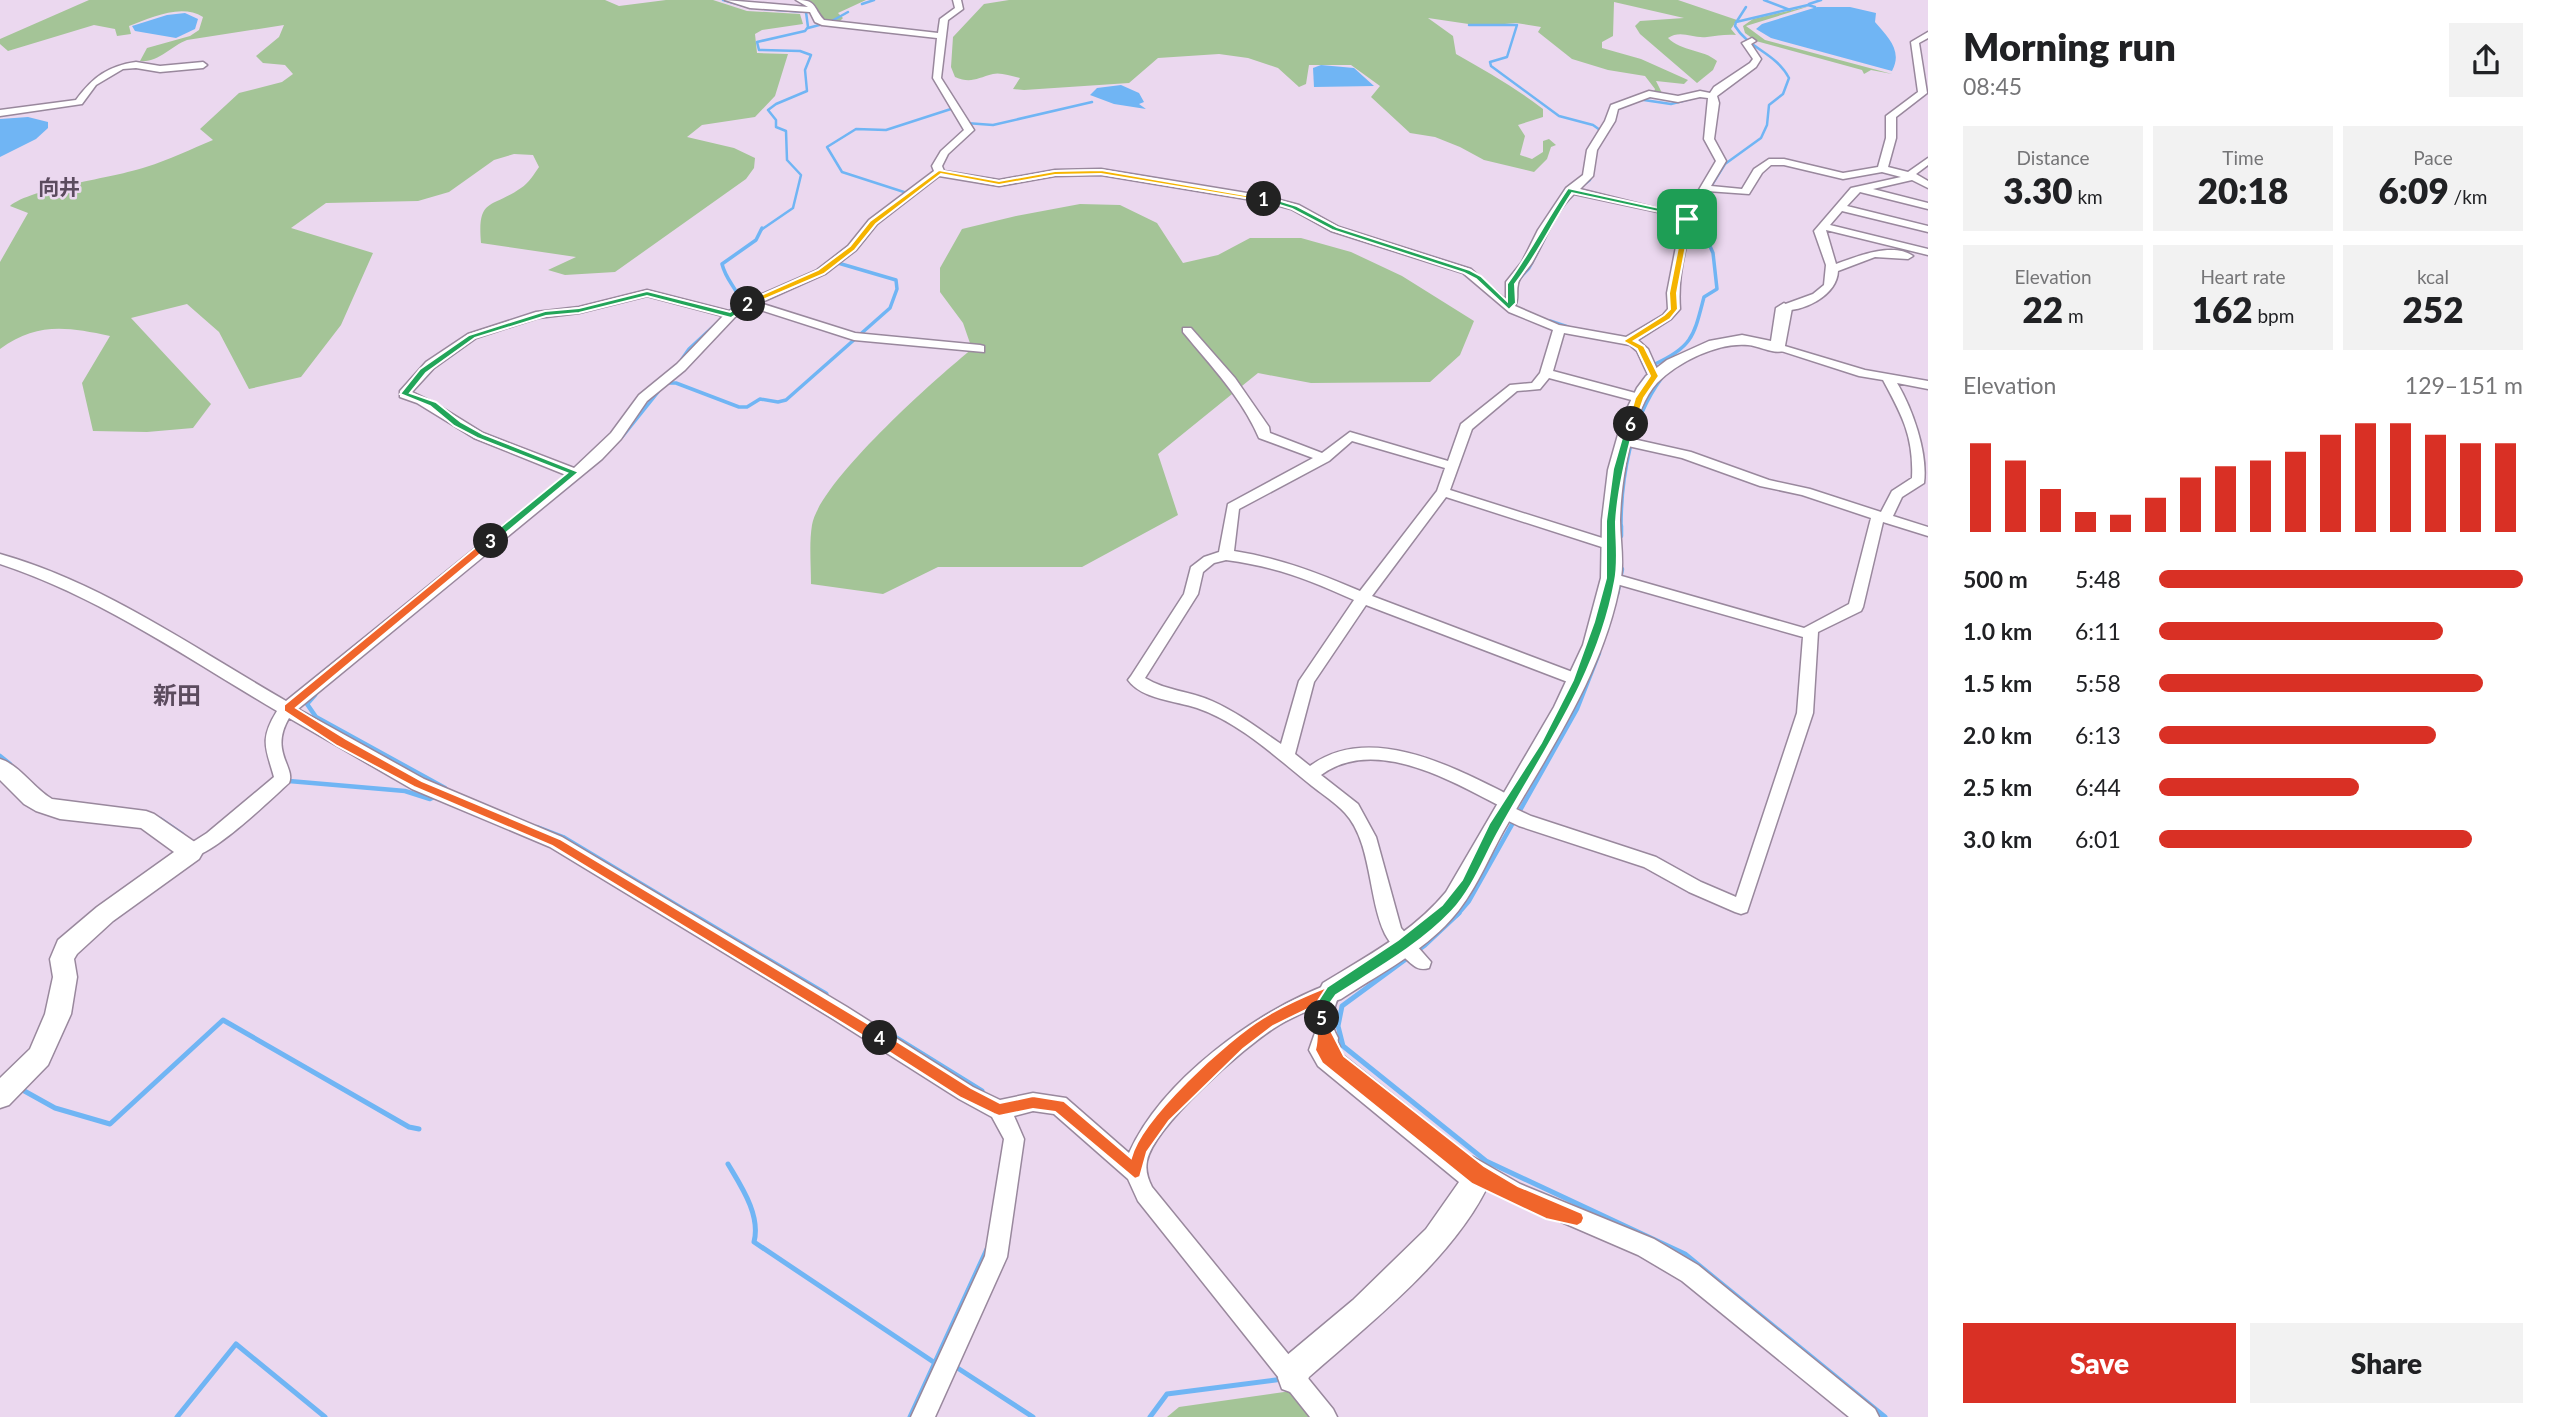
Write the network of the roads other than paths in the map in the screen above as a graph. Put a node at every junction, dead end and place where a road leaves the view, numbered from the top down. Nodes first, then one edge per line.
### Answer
1 (729, 0) edge
2 (800, 0) edge
3 (957, 0) edge
4 (810, 10) junction
5 (1928, 35) edge
6 (943, 36) junction
7 (1750, 41) dead end
8 (203, 65) dead end
9 (1712, 96) junction
10 (0, 113) edge
11 (1928, 161) edge
12 (1882, 169) junction
13 (939, 172) junction
14 (1912, 176) junction
15 (1928, 185) edge
16 (1708, 189) junction
17 (1858, 189) junction
18 (1570, 190) junction
19 (1928, 206) edge
20 (1839, 207) junction
21 (1687, 219) junction
22 (1822, 226) junction
23 (1928, 229) edge
24 (1928, 255) edge
25 (1833, 270) junction
26 (750, 303) junction
27 (1509, 307) junction
28 (1784, 308) joint
29 (727, 314) junction
30 (1560, 328) junction
31 (1187, 330) dead end
32 (1628, 340) junction
33 (1778, 348) junction
34 (980, 349) dead end
35 (1546, 373) junction
36 (1661, 374) junction
37 (1889, 380) junction
38 (1928, 385) edge
39 (1639, 398) junction
40 (1630, 442) junction
41 (1324, 458) junction
42 (1452, 466) junction
43 (574, 472) junction
44 (1443, 492) junction
45 (1882, 517) junction
46 (1928, 532) edge
47 (1613, 546) junction
48 (1226, 555) junction
49 (0, 559) edge
50 (1617, 580) junction
51 (1363, 598) junction
52 (1810, 634) junction
53 (1578, 680) junction
54 (288, 708) junction
55 (1286, 756) junction
56 (0, 767) edge
57 (1311, 774) junction
58 (1511, 811) junction
59 (191, 852) junction
60 (1413, 954) junction
61 (1332, 991) junction
62 (1325, 1038) junction
63 (0, 1096) edge
64 (999, 1110) junction
65 (1135, 1172) junction
66 (1477, 1179) junction
67 (1577, 1218) junction
68 (1293, 1378) junction
69 (923, 1417) edge
70 (1325, 1417) edge
71 (1867, 1417) edge

1 - 4 street
2 - 4 street
3 - 6 street
4 - 6 street
5 - 12 street
6 - 13 street
7 - 9 street
8 - 10 street
9 - 16 street
9 - 18 street
11 - 14 street
12 - 14 street
12 - 16 street
13 - 26 street
13 - 27 street
14 - 15 street
14 - 17 street
16 - 21 street
17 - 19 street
17 - 20 street
18 - 21 street
18 - 27 street
20 - 22 street
20 - 23 street
21 - 32 street
22 - 24 street
22 - 25 street
24 - 25 street
25 - 28 street
26 - 29 street
26 - 34 street
27 - 30 street
28 - 33 street
29 - 43 street
29 - 43 street
30 - 32 street
30 - 35 street
31 - 41 street
32 - 36 street
33 - 36 street
33 - 37 street
35 - 39 street
35 - 42 street
36 - 39 street
37 - 38 street
37 - 45 street
39 - 40 street
40 - 45 street
40 - 47 street
41 - 42 street
41 - 48 street
42 - 44 street
43 - 54 street
44 - 47 street
44 - 51 street
45 - 46 street
45 - 52 street
47 - 50 street
48 - 51 street
48 - 55 street
49 - 54 street
50 - 52 street
50 - 53 street
51 - 53 street
51 - 55 street
52 - 58 street
53 - 58 street
54 - 59 street
54 - 64 street
55 - 57 street
56 - 59 street
57 - 58 street
57 - 60 street
58 - 60 street
59 - 63 street
60 - 61 street
61 - 62 street
61 - 65 street
62 - 66 street
62 - 67 street
64 - 65 street
64 - 69 street
65 - 68 street
66 - 67 street
66 - 68 street
67 - 71 street
68 - 70 street

